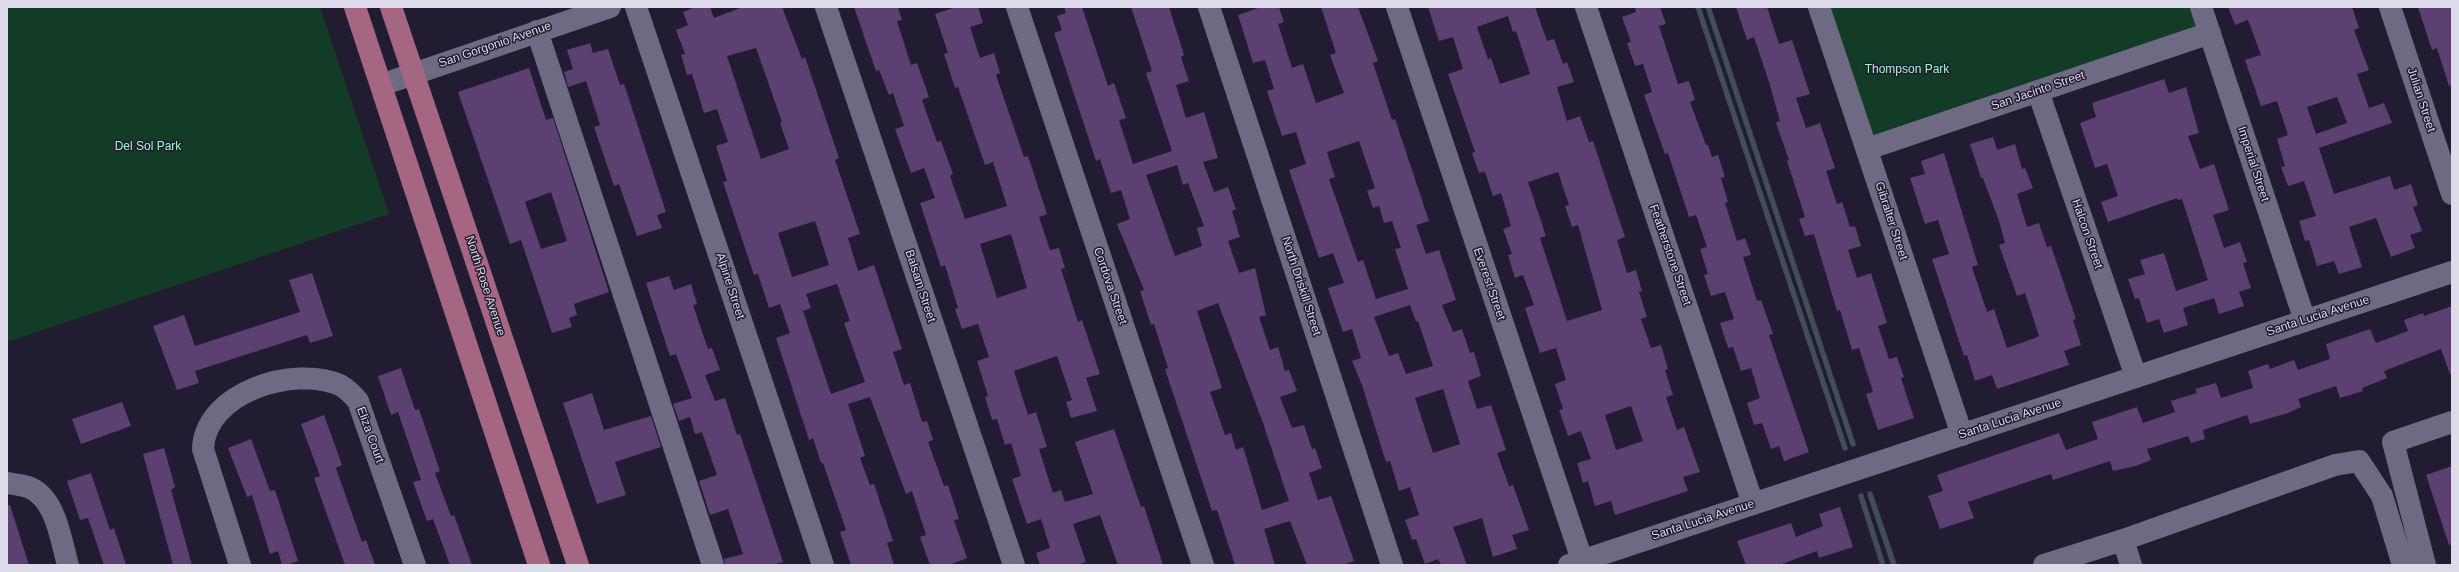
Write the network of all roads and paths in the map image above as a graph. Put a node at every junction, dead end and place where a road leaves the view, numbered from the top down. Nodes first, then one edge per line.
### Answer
1 (355, 7) edge
2 (391, 7) edge
3 (610, 7) edge
4 (636, 7) edge
5 (826, 7) edge
6 (1017, 7) edge
7 (1209, 7) edge
8 (1397, 7) edge
9 (1586, 7) edge
10 (1819, 7) edge
11 (2201, 7) edge
12 (2390, 7) edge
13 (537, 31) junction
14 (2210, 33) junction
15 (414, 73) junction
16 (381, 84) junction
17 (2038, 91) junction
18 (1867, 149) junction
19 (2452, 194) edge
20 (2452, 272) edge
21 (2305, 321) junction
22 (2136, 377) junction
23 (2452, 422) edge
24 (1962, 435) junction
25 (7, 483) edge
26 (1754, 504) junction
27 (2123, 540) junction
28 (1575, 563) edge
29 (68, 565) edge
30 (240, 565) edge
31 (415, 565) edge
32 (539, 565) edge
33 (578, 565) edge
34 (713, 565) edge
35 (823, 565) edge
36 (1014, 565) edge
37 (1203, 565) edge
38 (1392, 565) edge
39 (2044, 565) edge
40 (2131, 565) edge
41 (2403, 565) edge
42 (2425, 565) edge

1 - 16 main road
2 - 15 main road, North Rose Avenue
3 - 13 street, San Gorgonio Avenue
4 - 35 street, Alpine Street
5 - 36 street, Balsam Street
6 - 37 street, Cordova Street
7 - 38 street, North Driskill Street
8 - 28 street, Everest Street
9 - 26 street, Featherstone Street
10 - 18 street, Gibralter Street
11 - 14 street, Imperial Street
12 - 19 street, Julian Street
13 - 15 street, San Gorgonio Avenue
13 - 34 street
14 - 17 street, San Jacinto Street
14 - 21 street, Imperial Street
15 - 16 street, San Gorgonio Avenue
15 - 33 main road, North Rose Avenue
16 - 32 main road
17 - 18 street, San Jacinto Street
17 - 22 street, Halcon Street
18 - 24 street, Gibralter Street
20 - 21 street, Santa Lucia Avenue
21 - 22 street, Santa Lucia Avenue
22 - 24 street, Santa Lucia Avenue
23 - 42 street
24 - 26 street, Santa Lucia Avenue
25 - 29 street
26 - 28 street, Santa Lucia Avenue
27 - 39 street
27 - 40 street
27 - 41 street
30 - 31 street, Eliza Court

